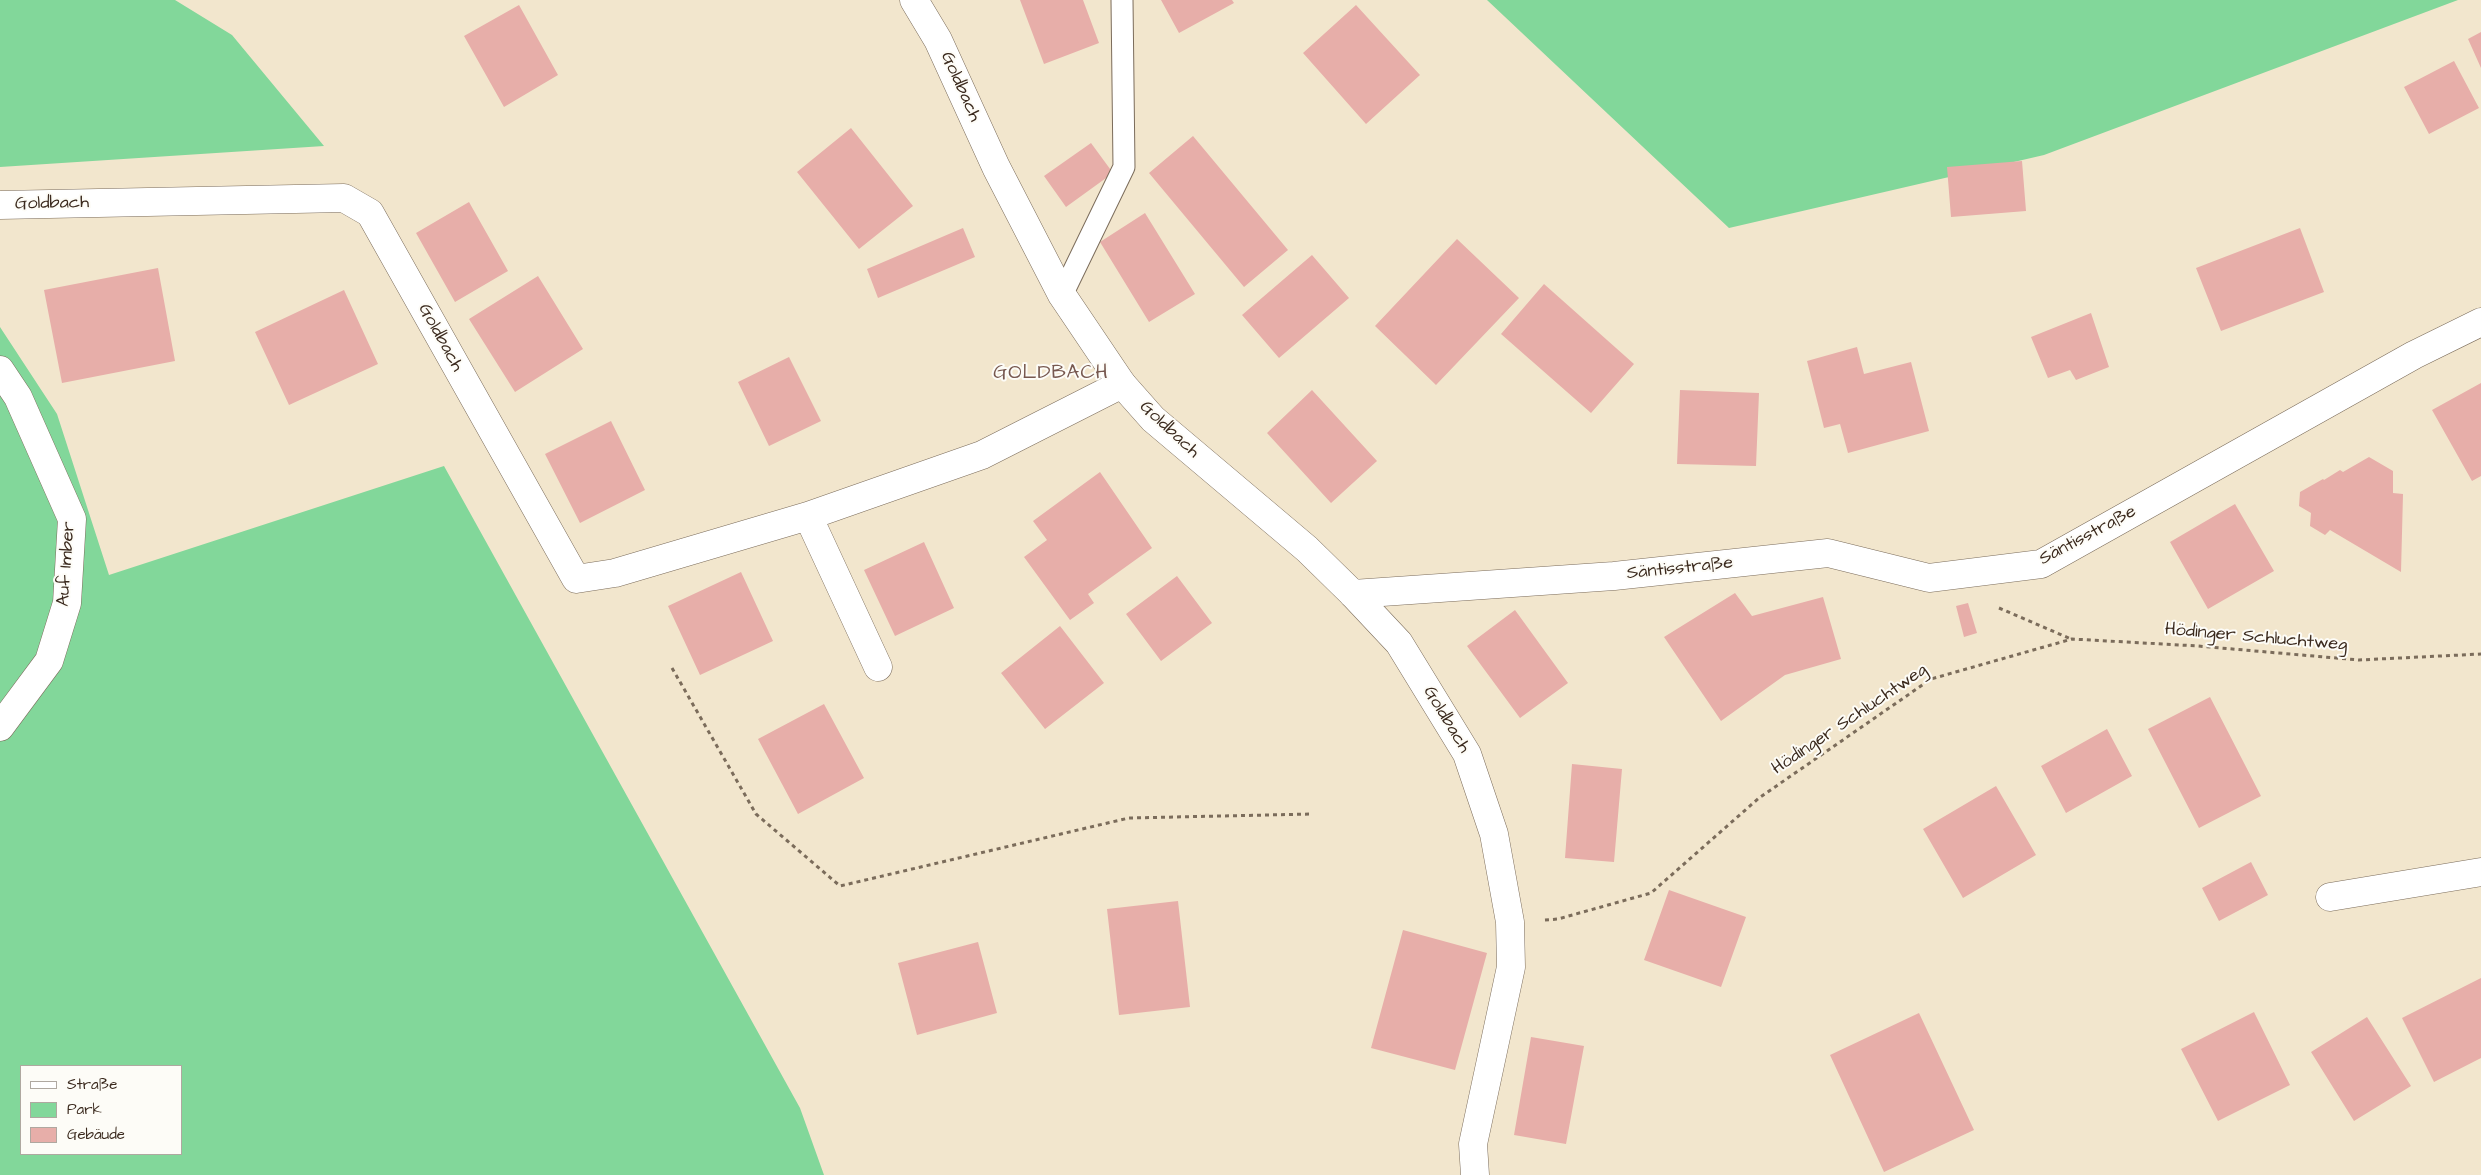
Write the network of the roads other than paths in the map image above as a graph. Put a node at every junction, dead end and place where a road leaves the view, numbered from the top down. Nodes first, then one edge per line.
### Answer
1 (914, 0) edge
2 (1122, 0) edge
3 (0, 205) edge
4 (1062, 295) junction
5 (2481, 322) edge
6 (0, 370) edge
7 (1122, 384) junction
8 (808, 516) junction
9 (1354, 594) junction
10 (878, 667) dead end
11 (0, 727) edge
12 (2481, 872) edge
13 (2330, 898) dead end
14 (1475, 1175) edge

1 - 4 street, Goldbach
2 - 4 lane
3 - 8 street, Goldbach
4 - 7 street, Goldbach
5 - 9 street, Säntisstraße
6 - 11 street, Auf Imber
7 - 8 street, Goldbach
7 - 9 street, Goldbach
8 - 10 street
9 - 14 street, Goldbach
12 - 13 street

